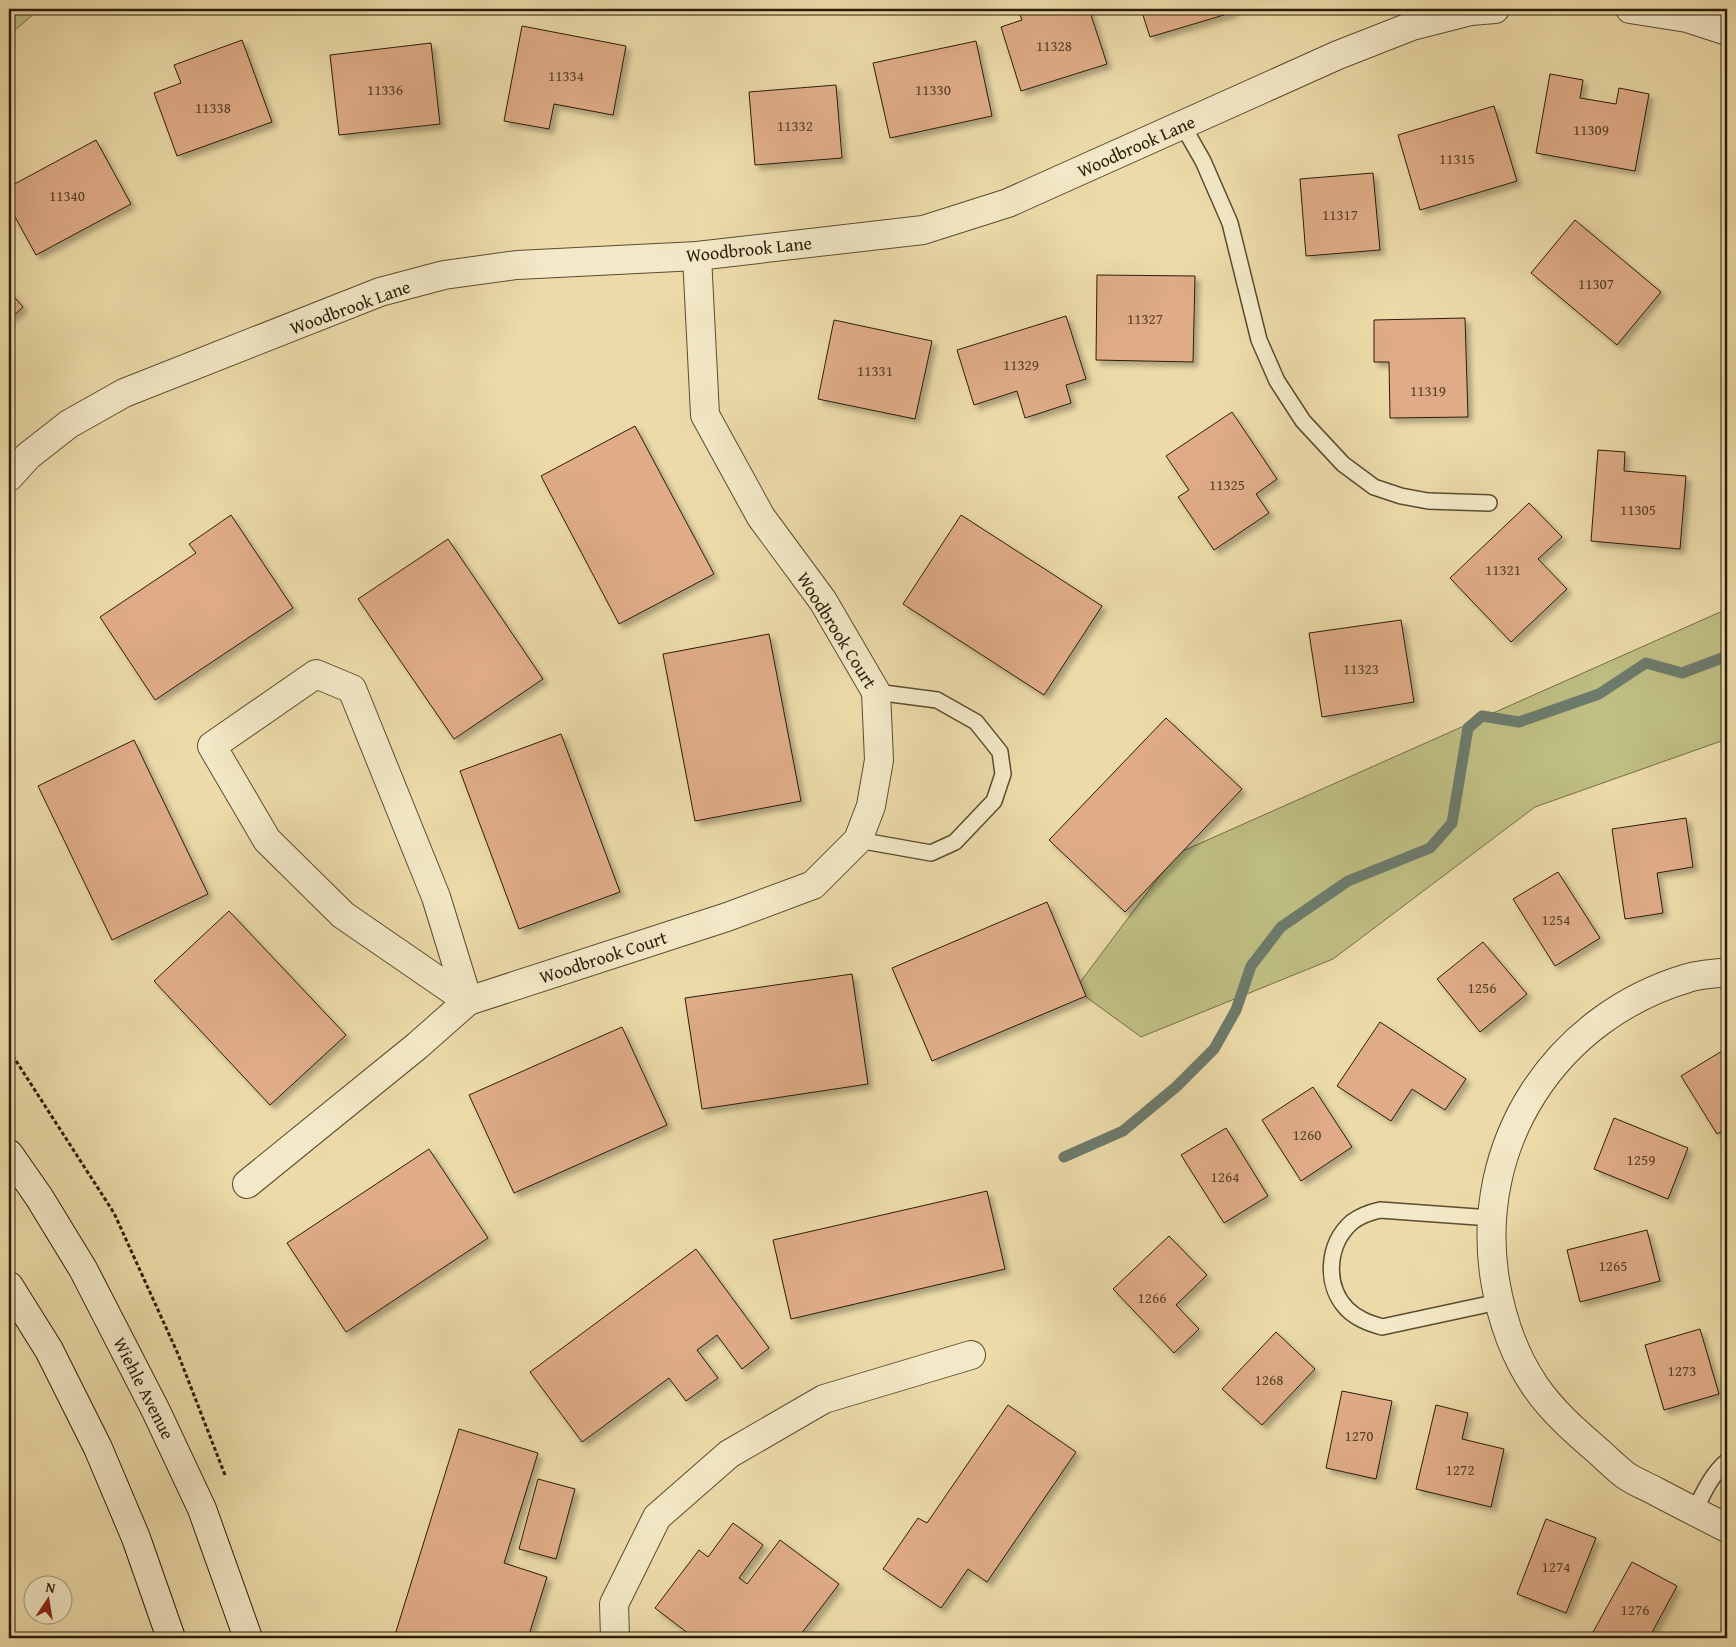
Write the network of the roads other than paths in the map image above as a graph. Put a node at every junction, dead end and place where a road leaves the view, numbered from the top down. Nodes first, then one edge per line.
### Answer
1 (1495, 9) edge
2 (1630, 9) edge
3 (1727, 31) edge
4 (1183, 126) junction
5 (697, 256) junction
6 (9, 477) edge
7 (1489, 503) dead end
8 (876, 692) junction
9 (858, 840) junction
10 (1727, 972) edge
11 (468, 1001) junction
12 (9, 1154) edge
13 (247, 1184) dead end
14 (1491, 1218) junction
15 (9, 1286) edge
16 (1498, 1302) junction
17 (971, 1355) dead end
18 (1727, 1461) edge
19 (1695, 1512) junction
20 (1727, 1528) edge
21 (171, 1638) edge
22 (248, 1638) edge
23 (615, 1638) edge

1 - 4 street, Woodbrook Lane
2 - 3 street
4 - 5 street, Woodbrook Lane
4 - 7 lane
5 - 6 street, Woodbrook Lane
5 - 8 street, Woodbrook Court
8 - 9 street, Woodbrook Court
8 - 9 lane
9 - 11 street, Woodbrook Court
10 - 14 street
11 - 11 street
11 - 13 street, Woodbrook Court
12 - 22 street, Wiehle Avenue
14 - 16 street
14 - 16 lane
15 - 21 street
16 - 19 street
17 - 23 street
18 - 19 lane
19 - 20 street

